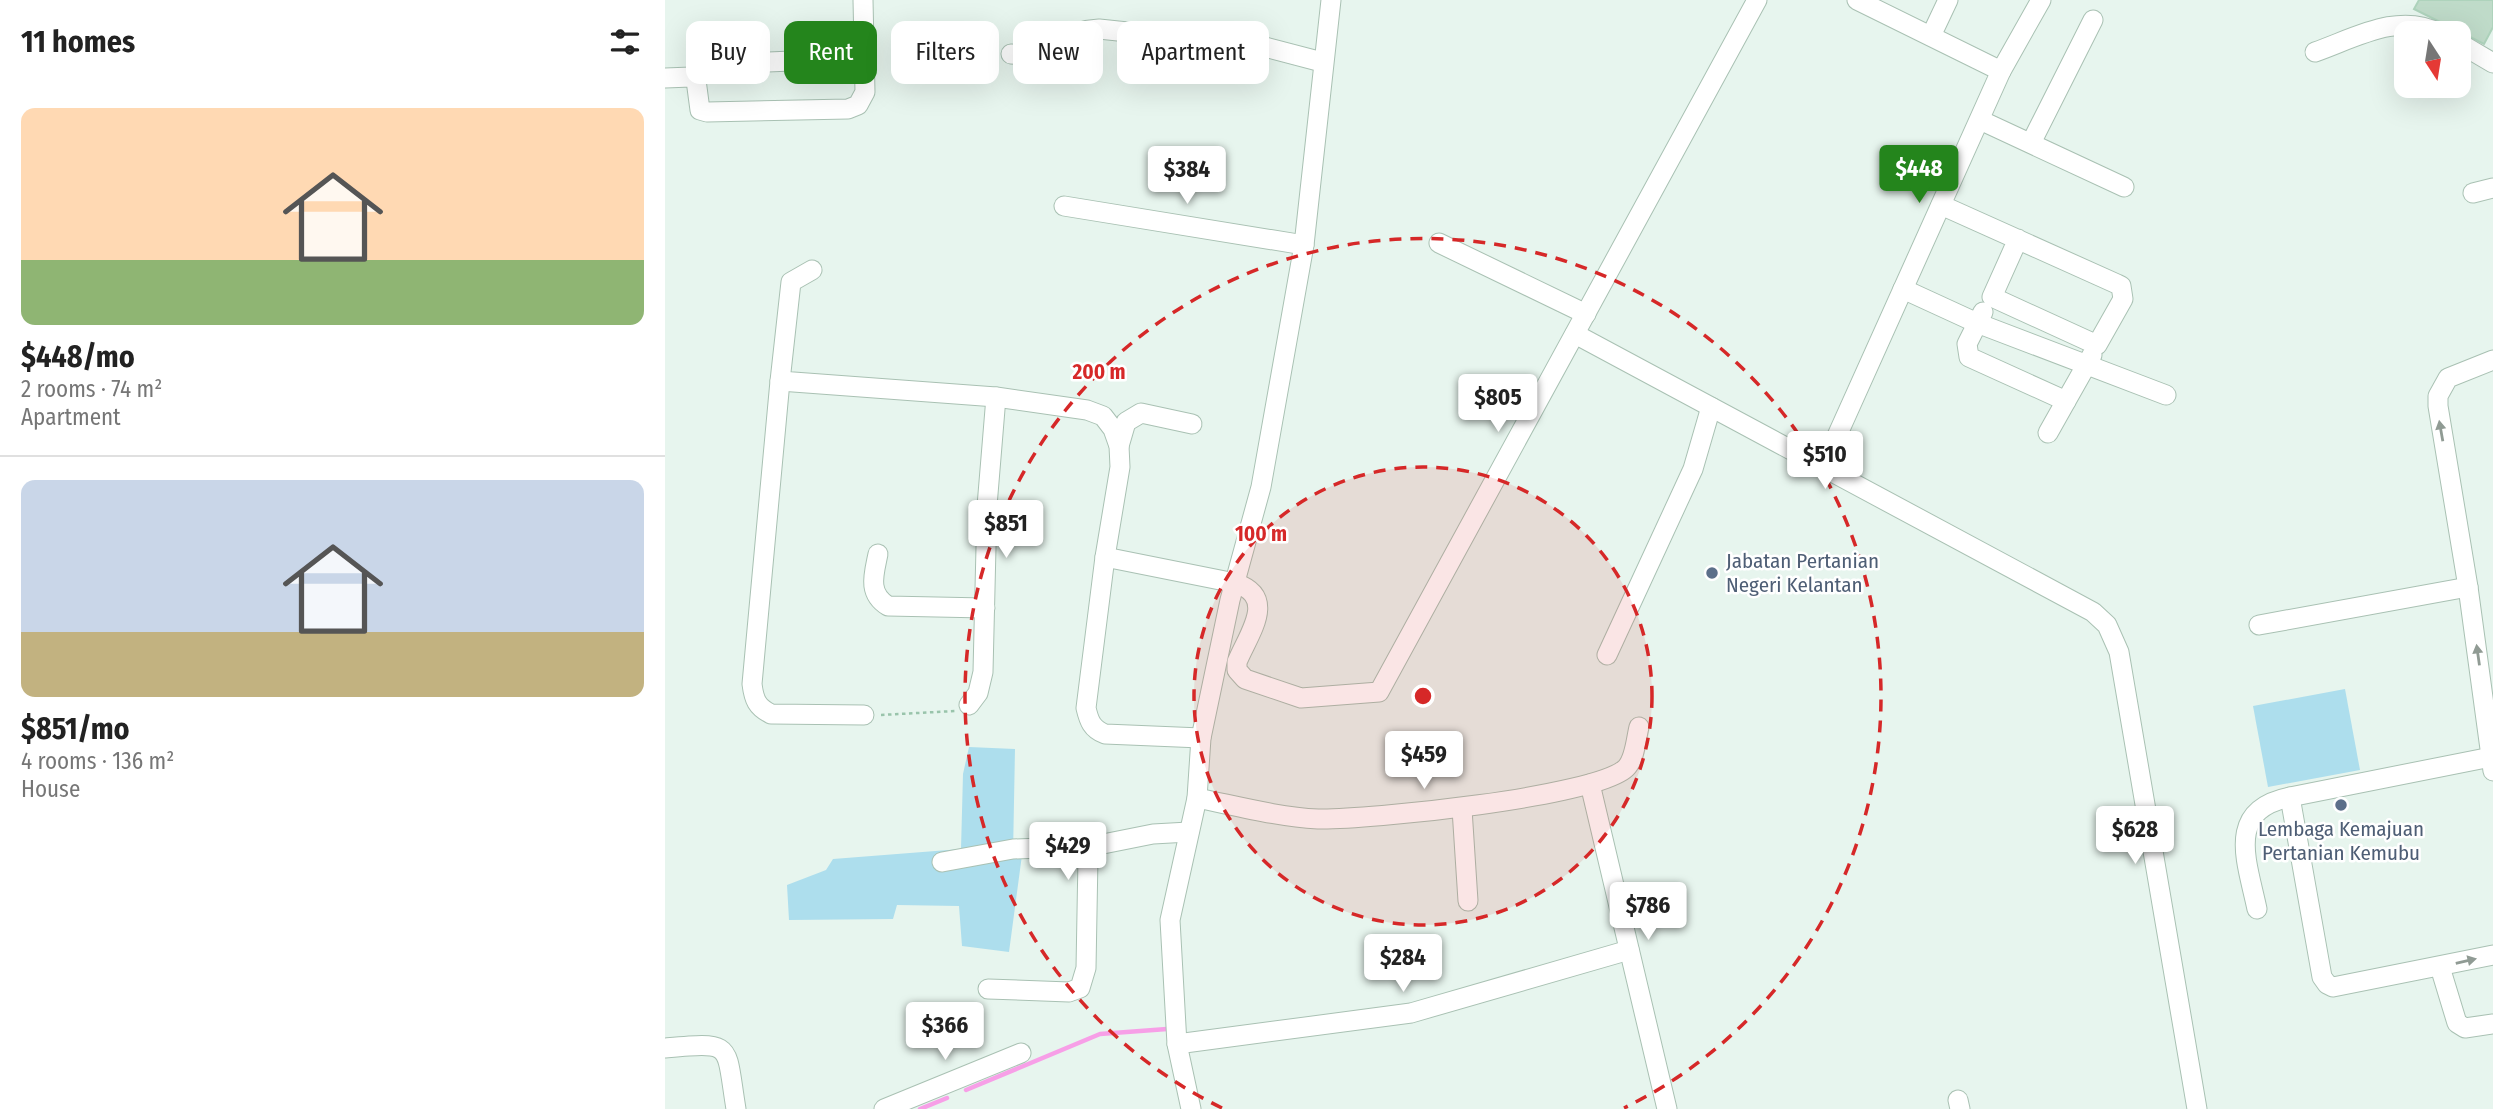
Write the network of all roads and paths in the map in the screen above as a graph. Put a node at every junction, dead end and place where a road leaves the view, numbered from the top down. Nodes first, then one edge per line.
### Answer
1 (863, 0) edge
2 (1331, 0) edge
3 (1757, 0) edge
4 (1857, 0) edge
5 (1948, 0) edge
6 (2041, 0) edge
7 (2093, 20) dead end
8 (863, 21) edge
9 (2394, 26) edge
10 (1931, 36) junction
11 (2471, 48) edge
12 (2315, 52) dead end
13 (1011, 54) dead end
14 (2491, 55) edge
15 (1322, 62) junction
16 (2001, 71) junction
17 (665, 78) edge
18 (863, 84) edge
19 (1980, 120) junction
20 (2031, 143) junction
21 (2124, 187) dead end
22 (2493, 188) edge
23 (2473, 193) dead end
24 (1941, 205) junction
25 (1064, 206) dead end
26 (2018, 239) junction
27 (1439, 243) dead end
28 (1304, 245) junction
29 (812, 270) dead end
30 (1903, 289) junction
31 (1992, 297) junction
32 (1586, 313) junction
33 (1977, 323) junction
34 (1575, 334) junction
35 (2097, 345) junction
36 (2493, 360) edge
37 (2087, 365) junction
38 (780, 381) junction
39 (2166, 395) dead end
40 (996, 397) junction
41 (2066, 401) junction
42 (1711, 407) junction
43 (1192, 424) dead end
44 (2048, 433) dead end
45 (1119, 446) junction
46 (1823, 467) junction
47 (878, 554) dead end
48 (1105, 557) junction
49 (1235, 583) junction
50 (2469, 587) junction
51 (985, 608) junction
52 (2259, 625) dead end
53 (1607, 656) dead end
54 (969, 705) joint
55 (864, 715) joint
56 (1639, 727) dead end
57 (1201, 738) junction
58 (2492, 764) edge
59 (1590, 784) junction
60 (2290, 797) junction
61 (1197, 798) junction
62 (1462, 809) junction
63 (1189, 832) junction
64 (1093, 846) junction
65 (942, 862) dead end
66 (1468, 901) dead end
67 (2257, 909) dead end
68 (1629, 950) junction
69 (2493, 955) edge
70 (2440, 967) junction
71 (988, 989) dead end
72 (2493, 1024) edge
73 (1177, 1044) junction
74 (665, 1048) edge
75 (1021, 1053) dead end
76 (736, 1109) edge
77 (884, 1109) edge
78 (1191, 1109) edge
79 (1667, 1109) edge
80 (2197, 1109) edge

1 - 8 street
2 - 15 street
3 - 32 street
4 - 10 street
5 - 10 street
6 - 16 street
7 - 20 street
9 - 12 street
10 - 16 street
11 - 14 street
13 - 15 street
15 - 28 street
16 - 19 street
17 - 18 street
19 - 20 street
19 - 24 street
20 - 21 street
22 - 23 street
24 - 26 street
24 - 30 street
25 - 28 street
26 - 31 street
26 - 35 street
27 - 32 street
28 - 49 street
29 - 38 street
30 - 33 street
30 - 46 street
31 - 33 street
31 - 35 street
32 - 34 street
33 - 37 street
33 - 41 street
34 - 42 street
34 - 49 street
35 - 37 street
50 -> 36 street
37 - 39 street
37 - 41 street
38 - 40 street
38 - 55 street
40 - 45 street
40 - 51 street
41 - 44 street
42 - 46 street
42 - 53 street
43 - 45 street
45 - 48 street
46 - 80 street
47 - 51 street
48 - 49 street
48 - 57 street
49 - 57 street
50 - 52 street
58 -> 50 street
51 - 54 street
54 - 55 path
56 - 59 street
57 - 61 street
58 - 60 street
59 - 62 street
59 - 68 street
60 - 67 street
60 - 70 street
61 - 62 street
61 - 63 street
62 - 66 street
63 - 64 street
63 - 73 street
64 - 65 street
64 - 71 street
68 - 73 street
68 - 79 street
70 -> 69 street
70 - 72 street
73 - 78 street
74 - 76 street
75 - 77 street

